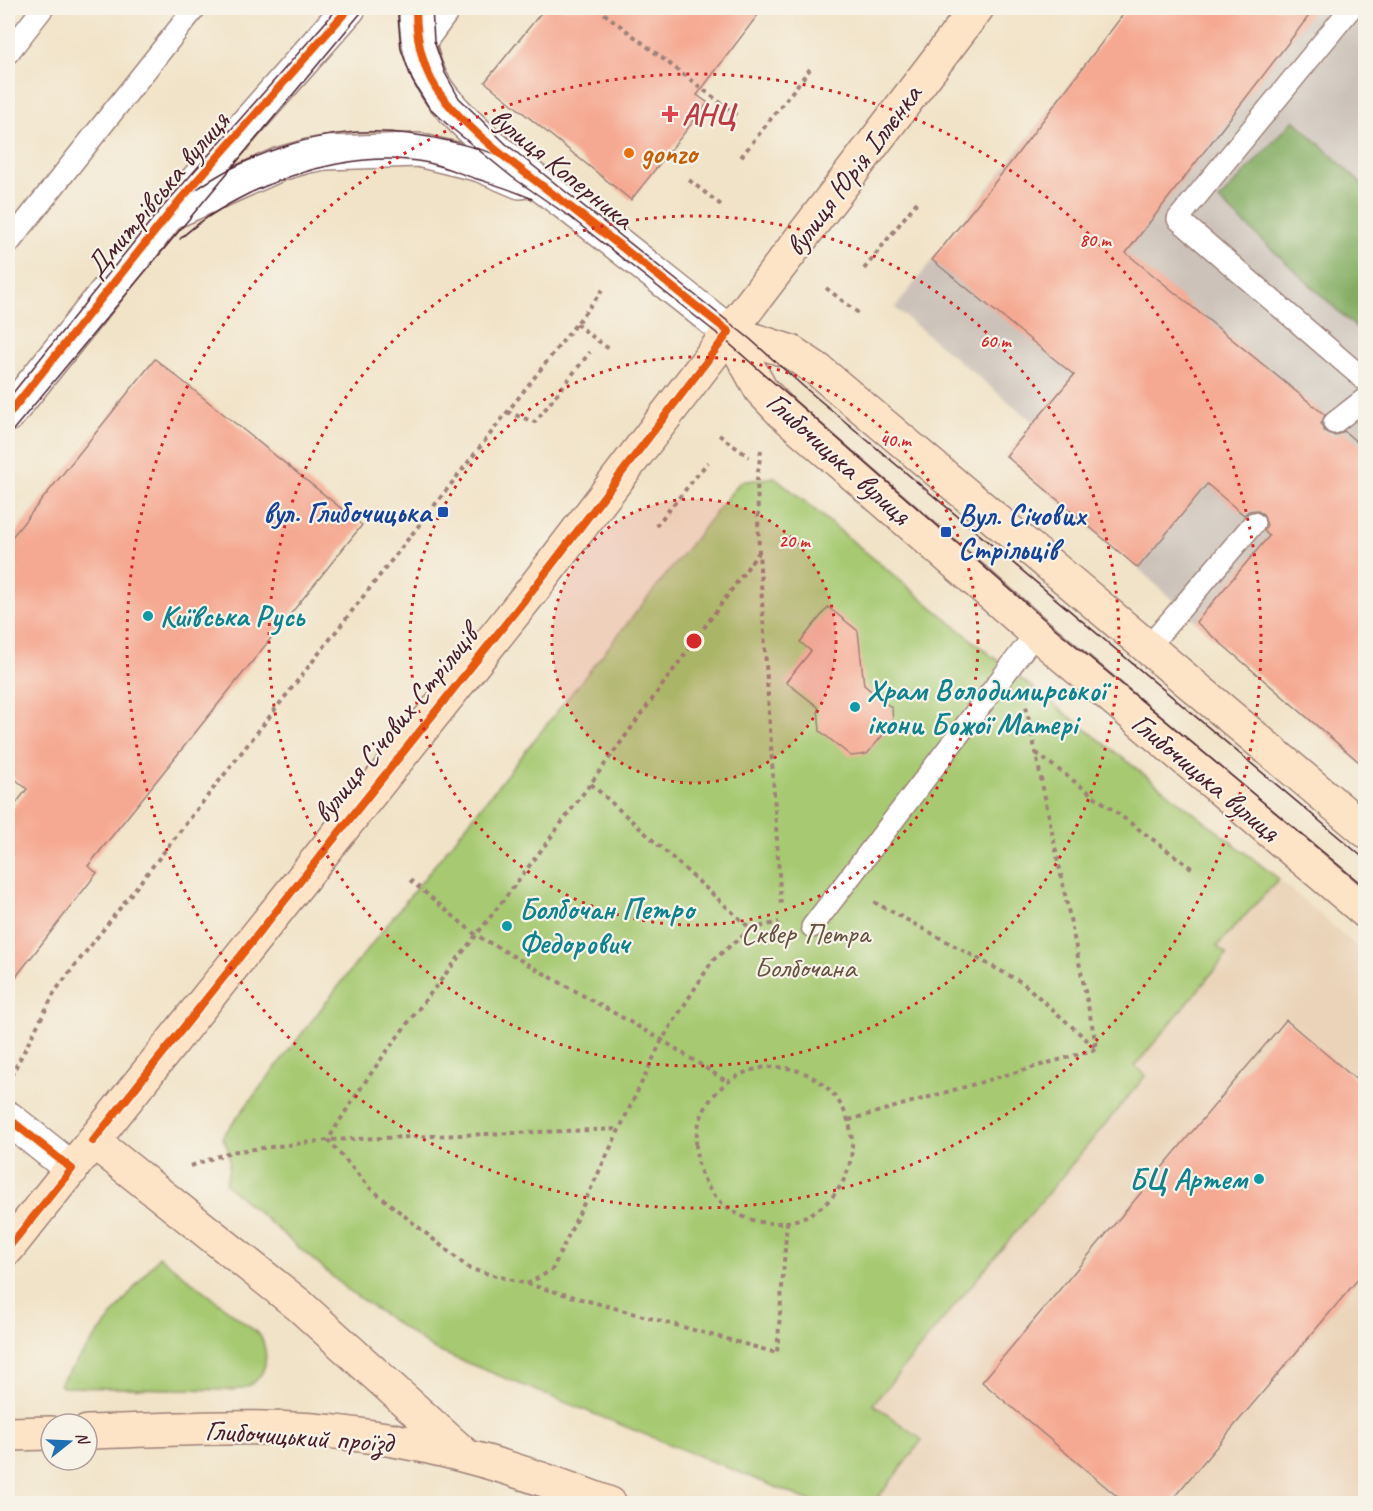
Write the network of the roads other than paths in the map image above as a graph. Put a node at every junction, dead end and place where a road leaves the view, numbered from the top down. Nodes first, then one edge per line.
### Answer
1 (43, 8) edge
2 (195, 8) edge
3 (416, 8) edge
4 (451, 8) edge
5 (977, 8) edge
6 (1351, 8) edge
7 (336, 11) edge
8 (420, 50) junction
9 (8, 53) edge
10 (580, 214) junction
11 (162, 222) junction
12 (8, 244) edge
13 (729, 332) junction
14 (1365, 381) edge
15 (1365, 398) edge
16 (8, 415) edge
17 (1334, 423) dead end
18 (1254, 523) dead end
19 (1036, 633) junction
20 (1149, 646) junction
21 (1365, 831) edge
22 (1365, 912) edge
23 (812, 927) road end
24 (8, 1118) edge
25 (93, 1141) junction
26 (72, 1169) junction
27 (8, 1248) edge
28 (99, 1432) edge
29 (39, 1433) edge
30 (8, 1434) edge
31 (465, 1455) junction
32 (610, 1503) edge

1 - 9 lane
2 - 12 lane
3 - 8 street, вулиця Коперника
4 - 8 lane
5 - 13 main road, вулиця Юрія Іллєнка
6 - 14 lane
7 - 11 street, Дмитрівська вулиця
8 - 10 street, вулиця Коперника
10 - 11 street, вулиця Коперника
10 - 13 street, вулиця Коперника
11 - 16 street, Дмитрівська вулиця
13 - 19 main road, Глибочицька вулиця
13 - 20 main road, Глибочицька вулиця
13 - 25 main road, вулиця Січових Стрільців
15 - 17 lane
18 - 20 lane
19 - 22 main road, Глибочицька вулиця
19 - 23 lane
20 - 21 main road, Глибочицька вулиця
24 - 26 street
25 - 26 main road, вулиця Січових Стрільців
25 - 31 main road
26 - 27 main road, вулиця Січових Стрільців
28 - 31 main road, Глибочицький проїзд
29 - 30 main road
31 - 32 main road, Глибочицький проїзд

